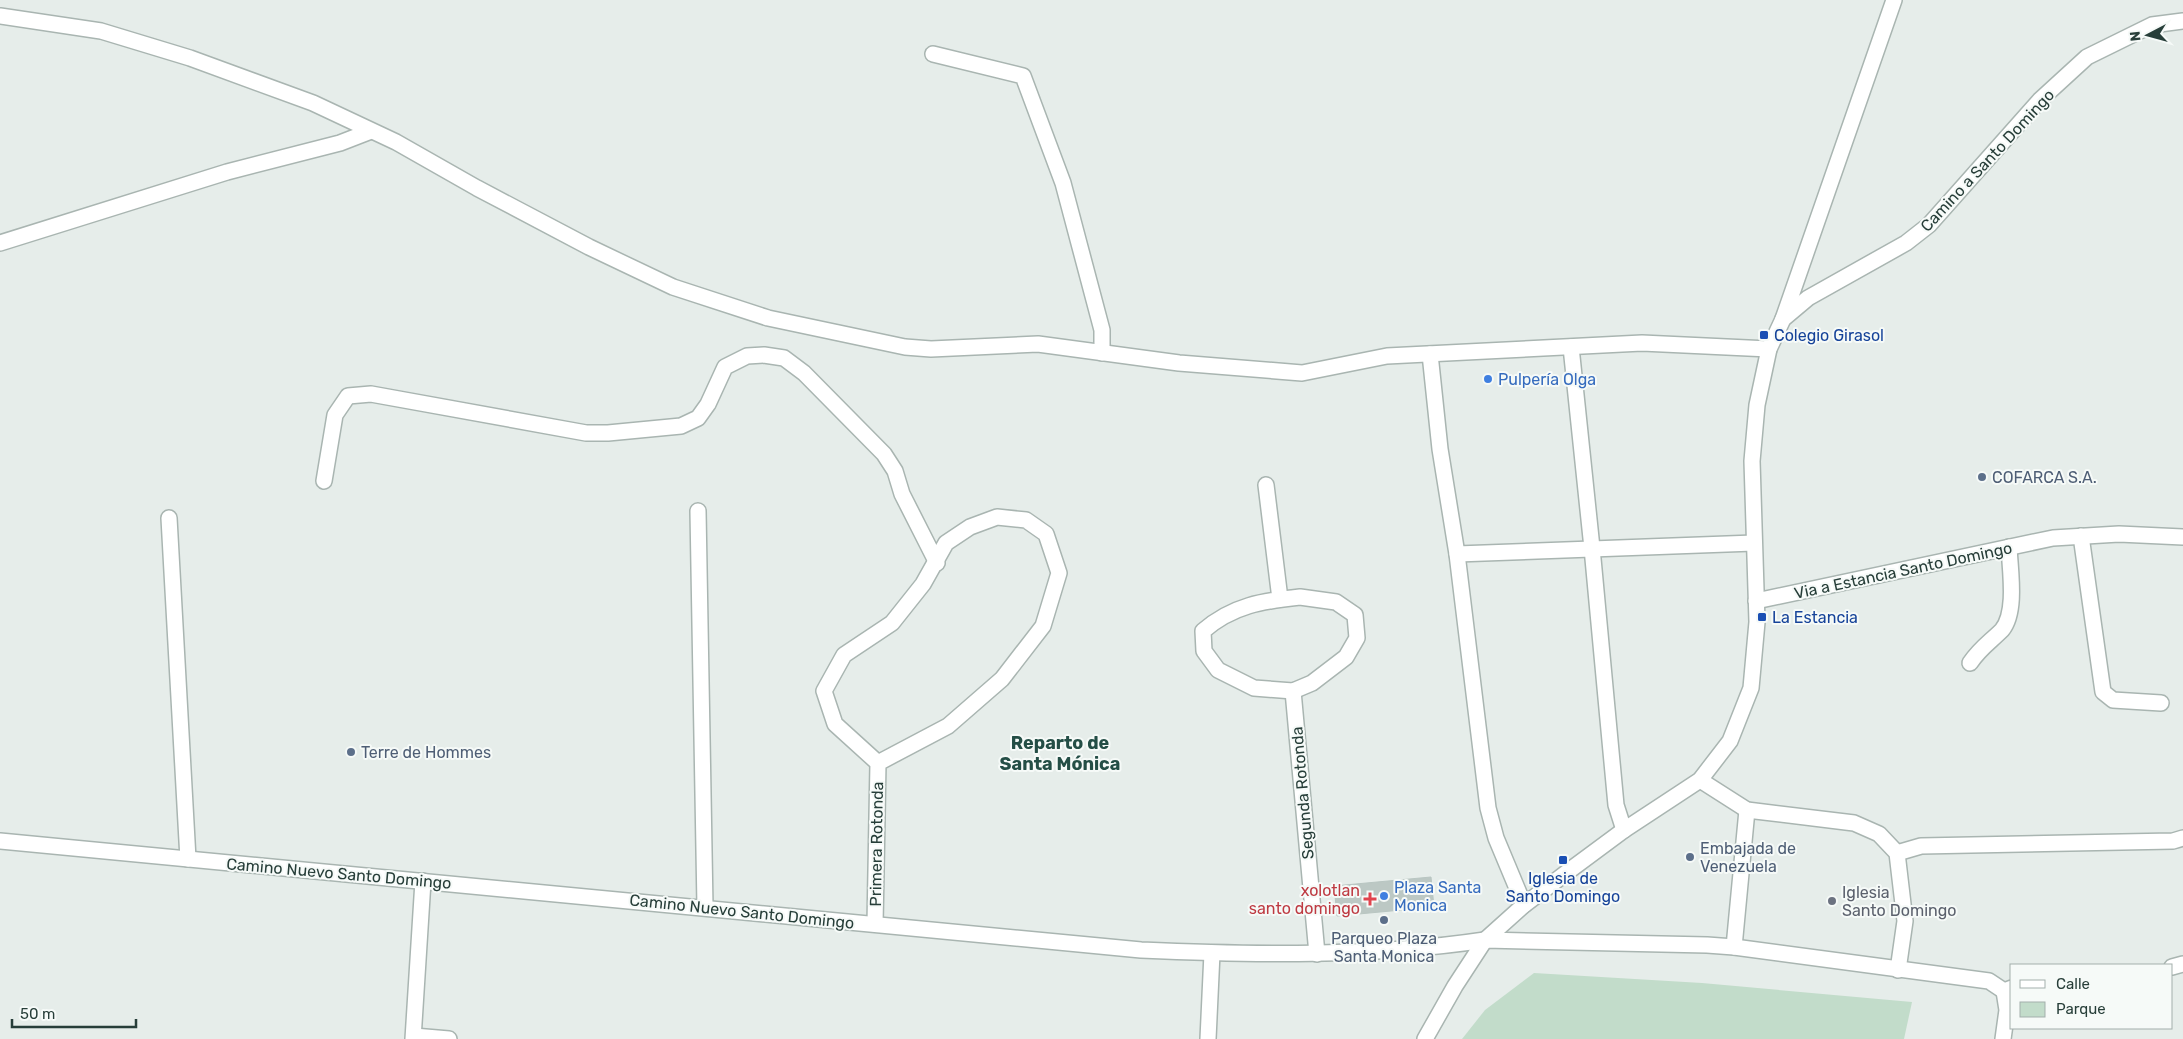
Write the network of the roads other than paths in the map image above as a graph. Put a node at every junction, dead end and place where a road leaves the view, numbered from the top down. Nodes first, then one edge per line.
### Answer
1 (1894, 0) edge
2 (0, 16) edge
3 (2183, 21) edge
4 (933, 54) dead end
5 (371, 131) junction
6 (0, 243) edge
7 (1783, 319) junction
8 (1571, 347) junction
9 (1769, 349) junction
10 (1102, 353) junction
11 (1430, 354) junction
12 (324, 481) dead end
13 (1266, 486) dead end
14 (698, 511) dead end
15 (169, 518) dead end
16 (2081, 536) junction
17 (2183, 536) edge
18 (1754, 543) junction
19 (2009, 547) junction
20 (1592, 548) junction
21 (1457, 554) junction
22 (936, 562) junction
23 (1280, 599) junction
24 (1756, 601) junction
25 (1970, 663) dead end
26 (1293, 691) junction
27 (2161, 703) dead end
28 (878, 763) junction
29 (1700, 780) junction
30 (1747, 810) junction
31 (1624, 830) junction
32 (2183, 838) edge
33 (0, 841) edge
34 (1897, 853) junction
35 (188, 859) junction
36 (423, 881) junction
37 (1524, 905) junction
38 (706, 907) junction
39 (875, 924) junction
40 (1485, 940) junction
41 (1734, 947) junction
42 (1212, 953) junction
43 (1317, 954) junction
44 (1898, 970) junction
45 (2008, 990) edge
46 (413, 1037) edge
47 (449, 1039) edge
48 (1208, 1039) edge
49 (1425, 1039) edge
50 (2003, 1039) edge

1 - 7 street
2 - 5 street
3 - 7 street, Camino a Santo Domingo
4 - 10 street
5 - 6 street
5 - 10 street
7 - 9 street, Camino a Santo Domingo
8 - 9 street
8 - 11 street
8 - 20 street
9 - 18 street, Camino a Santo Domingo
10 - 11 street
11 - 21 street
12 - 22 street
13 - 23 street
14 - 38 street
15 - 35 street
16 - 17 street, Via a Estancia Santo Domingo
16 - 19 street, Via a Estancia Santo Domingo
16 - 27 street
18 - 20 street
18 - 24 street, Camino a Santo Domingo
19 - 24 street, Via a Estancia Santo Domingo
19 - 25 street
20 - 21 street
20 - 31 street
21 - 37 street
22 - 28 street, Primera Rotonda
22 - 28 street, Primera Rotonda
23 - 26 street
23 - 26 street
24 - 29 street
26 - 43 street, Segunda Rotonda
28 - 39 street, Primera Rotonda
29 - 30 street
29 - 31 street
30 - 34 street
30 - 41 street
31 - 37 street
32 - 34 street
33 - 35 street, Camino Nuevo Santo Domingo
34 - 44 street
35 - 36 street, Camino Nuevo Santo Domingo
36 - 38 street, Camino Nuevo Santo Domingo
36 - 46 street
37 - 40 street
38 - 39 street, Camino Nuevo Santo Domingo
39 - 42 street, Camino Nuevo Santo Domingo
40 - 41 street, Camino Nuevo Santo Domingo
40 - 43 street, Camino Nuevo Santo Domingo
40 - 49 street
41 - 44 street, Camino Nuevo Santo Domingo
42 - 43 street, Camino Nuevo Santo Domingo
42 - 48 street
44 - 45 street, Camino Nuevo Santo Domingo
45 - 50 street
46 - 47 street

